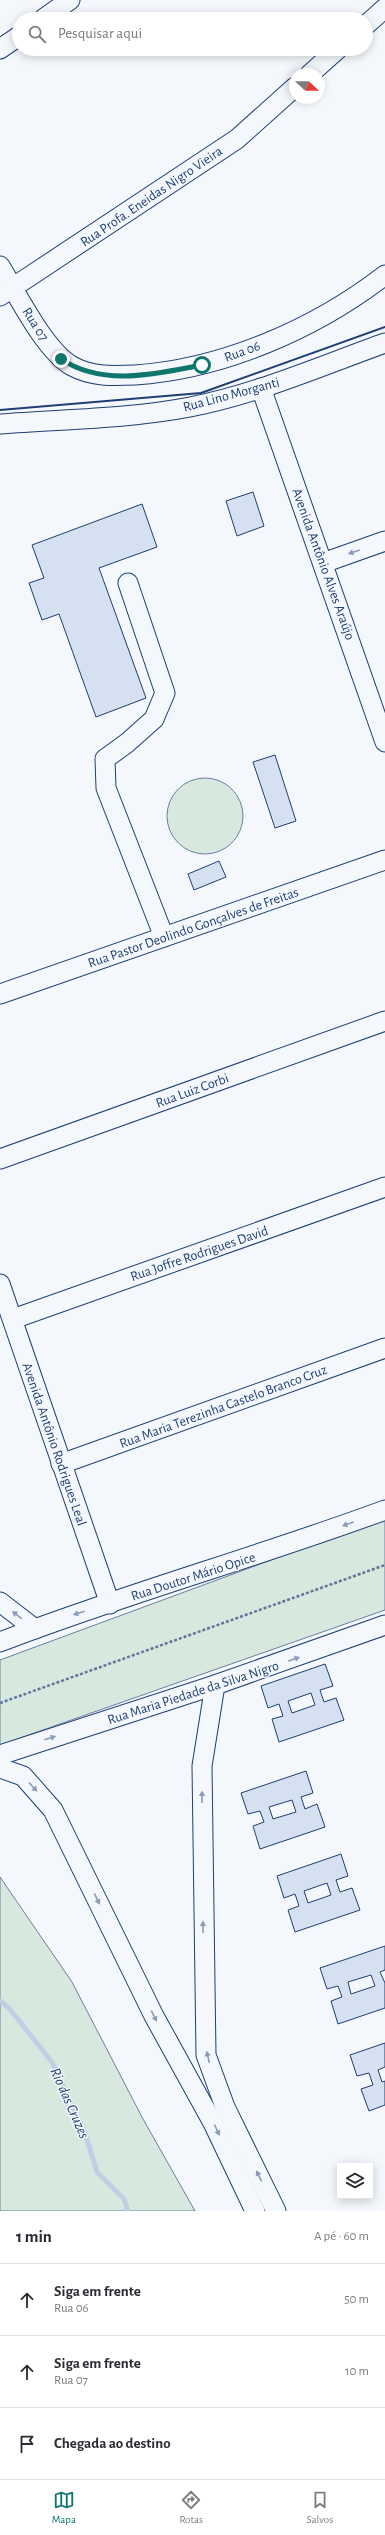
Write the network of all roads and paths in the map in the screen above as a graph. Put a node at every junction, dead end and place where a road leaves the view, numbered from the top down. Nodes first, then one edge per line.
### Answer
1 (70, 0) edge
2 (385, 8) edge
3 (53, 12) edge
4 (373, 19) edge
5 (12, 41) edge
6 (0, 49) edge
7 (330, 56) edge
8 (317, 68) edge
9 (289, 92) edge
10 (0, 266) edge
11 (385, 275) edge
12 (6, 291) edge
13 (385, 343) edge
14 (84, 371) joint
15 (261, 388) junction
16 (0, 424) edge
17 (385, 541) edge
18 (324, 563) junction
19 (128, 583) dead end
20 (379, 701) edge
21 (385, 742) edge
22 (385, 860) edge
23 (164, 937) junction
24 (0, 994) edge
25 (385, 1021) edge
26 (0, 1159) edge
27 (385, 1187) edge
28 (0, 1284) edge
29 (13, 1319) junction
30 (385, 1348) edge
31 (61, 1464) junction
32 (385, 1510) edge
33 (385, 1564) edge
34 (0, 1602) edge
35 (110, 1604) junction
36 (385, 1625) edge
37 (35, 1629) junction
38 (0, 1642) edge
39 (215, 1685) junction
40 (0, 1703) edge
41 (0, 1755) edge
42 (0, 1768) edge
43 (255, 2211) edge
44 (276, 2211) edge

1 - 3 street
2 - 4 street
5 - 6 street
7 - 8 street
9 - 12 street, Rua Profa. Eneidas Nigro Vieira
10 - 12 street, Rua 07
11 - 14 street, Rua 06
12 - 14 street, Rua 07
13 - 15 street, Rua Lino Morganti
15 - 16 street, Rua Lino Morganti
15 - 18 street, Avenida Antônio Alves Araújo
17 -> 18 street
18 - 20 street, Avenida Antônio Alves Araújo
19 - 23 street
20 - 21 street, Avenida Antônio Alves Araújo
22 - 23 street, Rua Pastor Deolindo Gonçalves de Freitas
23 - 24 street, Rua Pastor Deolindo Gonçalves de Freitas
25 - 26 street, Rua Luiz Corbi
27 - 29 street, Rua Joffre Rodrigues David
28 - 29 street, Avenida Antônio Rodrigues Leal
29 - 31 street, Avenida Antônio Rodrigues Leal
30 - 31 street, Rua Maria Terezinha Castelo Branco Cruz
31 - 35 street, Avenida Antônio Rodrigues Leal
32 -> 35 street, Rua Doutor Mário Opice
33 - 40 path
37 -> 34 street
35 -> 37 street, Rua Doutor Mário Opice
39 -> 36 street, Rua Maria Piedade da Silva Nigro
37 - 38 street, Rua Doutor Mário Opice
41 -> 39 street, Rua Maria Piedade da Silva Nigro
44 -> 39 street
42 -> 43 street

